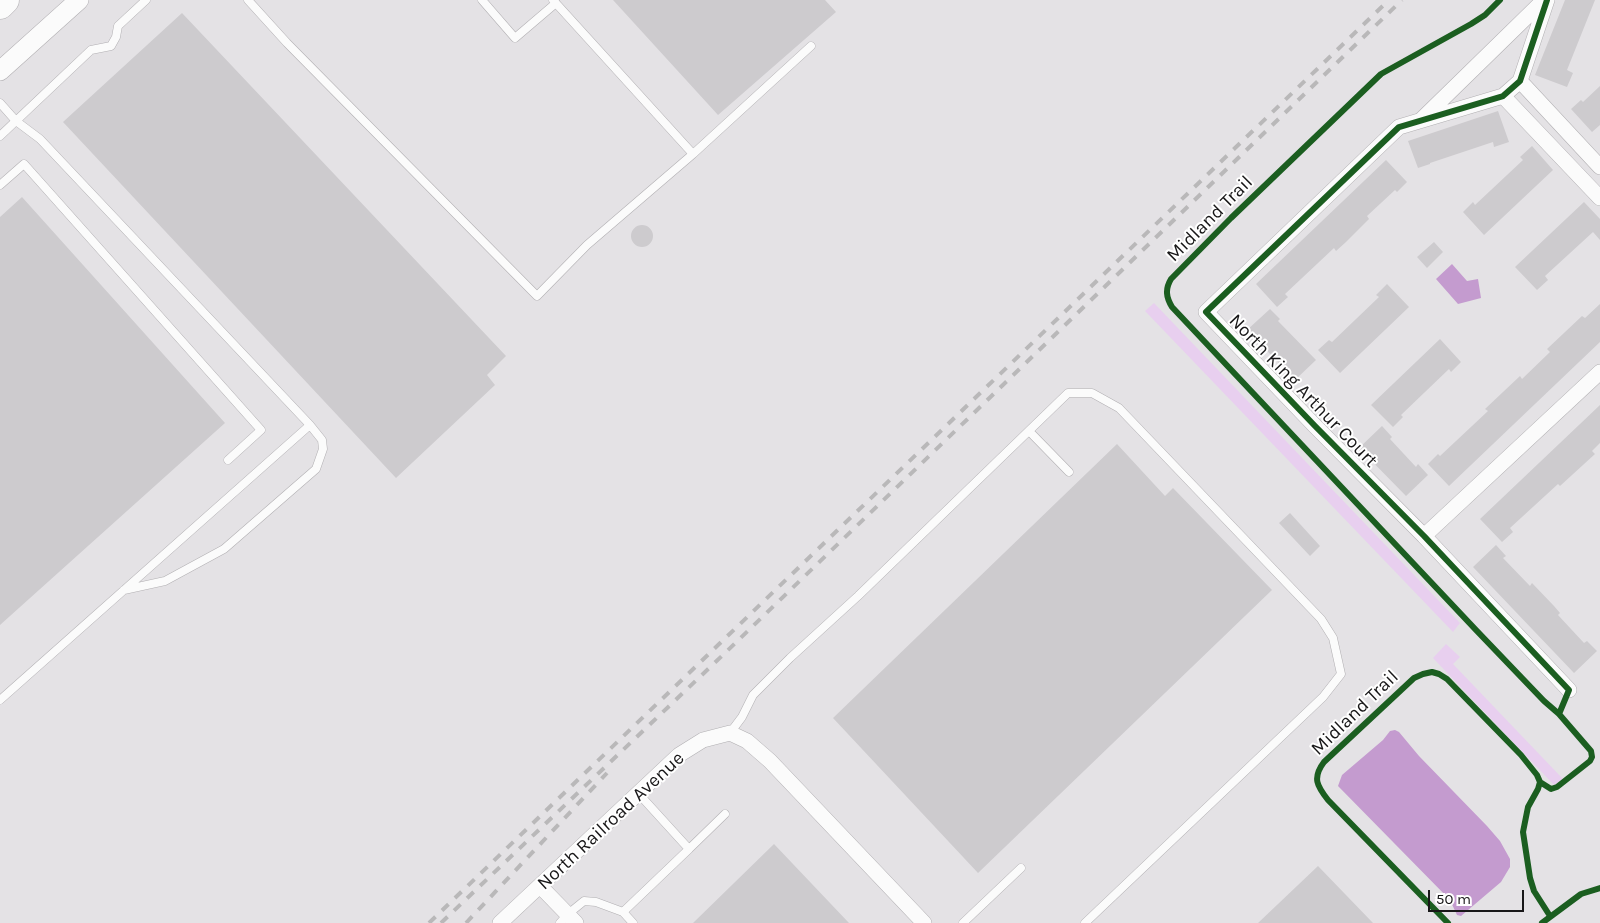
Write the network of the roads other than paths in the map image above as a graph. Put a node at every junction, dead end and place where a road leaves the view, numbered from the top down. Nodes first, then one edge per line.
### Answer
1 (5, 0) edge
2 (79, 0) edge
3 (146, 0) edge
4 (248, 0) edge
5 (482, 0) edge
6 (1546, 0) edge
7 (554, 1) edge
8 (0, 5) edge
9 (811, 46) dead end
10 (0, 71) edge
11 (1520, 81) junction
12 (1504, 96) junction
13 (0, 103) edge
14 (16, 121) junction
15 (1420, 121) junction
16 (0, 136) edge
17 (693, 154) junction
18 (1600, 167) edge
19 (0, 184) edge
20 (1600, 198) edge
21 (1600, 372) edge
22 (310, 425) junction
23 (1029, 431) junction
24 (228, 460) dead end
25 (1069, 472) dead end
26 (1424, 536) junction
27 (123, 590) junction
28 (1569, 690) dead end
29 (0, 700) edge
30 (730, 733) junction
31 (638, 794) junction
32 (725, 814) dead end
33 (689, 848) junction
34 (1021, 868) dead end
35 (540, 886) junction
36 (623, 912) junction
37 (568, 920) edge
38 (500, 923) edge
39 (633, 923) edge
40 (924, 923) edge
41 (963, 923) edge
42 (1085, 923) edge

1 - 8 highway
2 - 10 street
3 - 14 lane
4 - 17 lane
5 - 7 lane
6 - 11 street, North King Arthur Court
6 - 15 street
7 - 17 lane
9 - 17 lane
11 - 12 street, North King Arthur Court
11 - 18 street
12 - 15 street, North King Arthur Court
12 - 20 street
13 - 14 lane
14 - 16 lane
14 - 22 lane
15 - 26 street, North King Arthur Court
19 - 24 lane
21 - 26 street
22 - 27 lane
22 - 27 lane
23 - 25 lane
23 - 30 lane
23 - 42 lane
26 - 28 street, North King Arthur Court
27 - 29 lane
30 - 31 street, North Railroad Avenue
30 - 40 street
31 - 33 lane
31 - 35 street, North Railroad Avenue
32 - 33 lane
33 - 36 lane
34 - 41 lane
35 - 37 street
35 - 38 street, North Railroad Avenue
36 - 37 lane
36 - 39 lane

